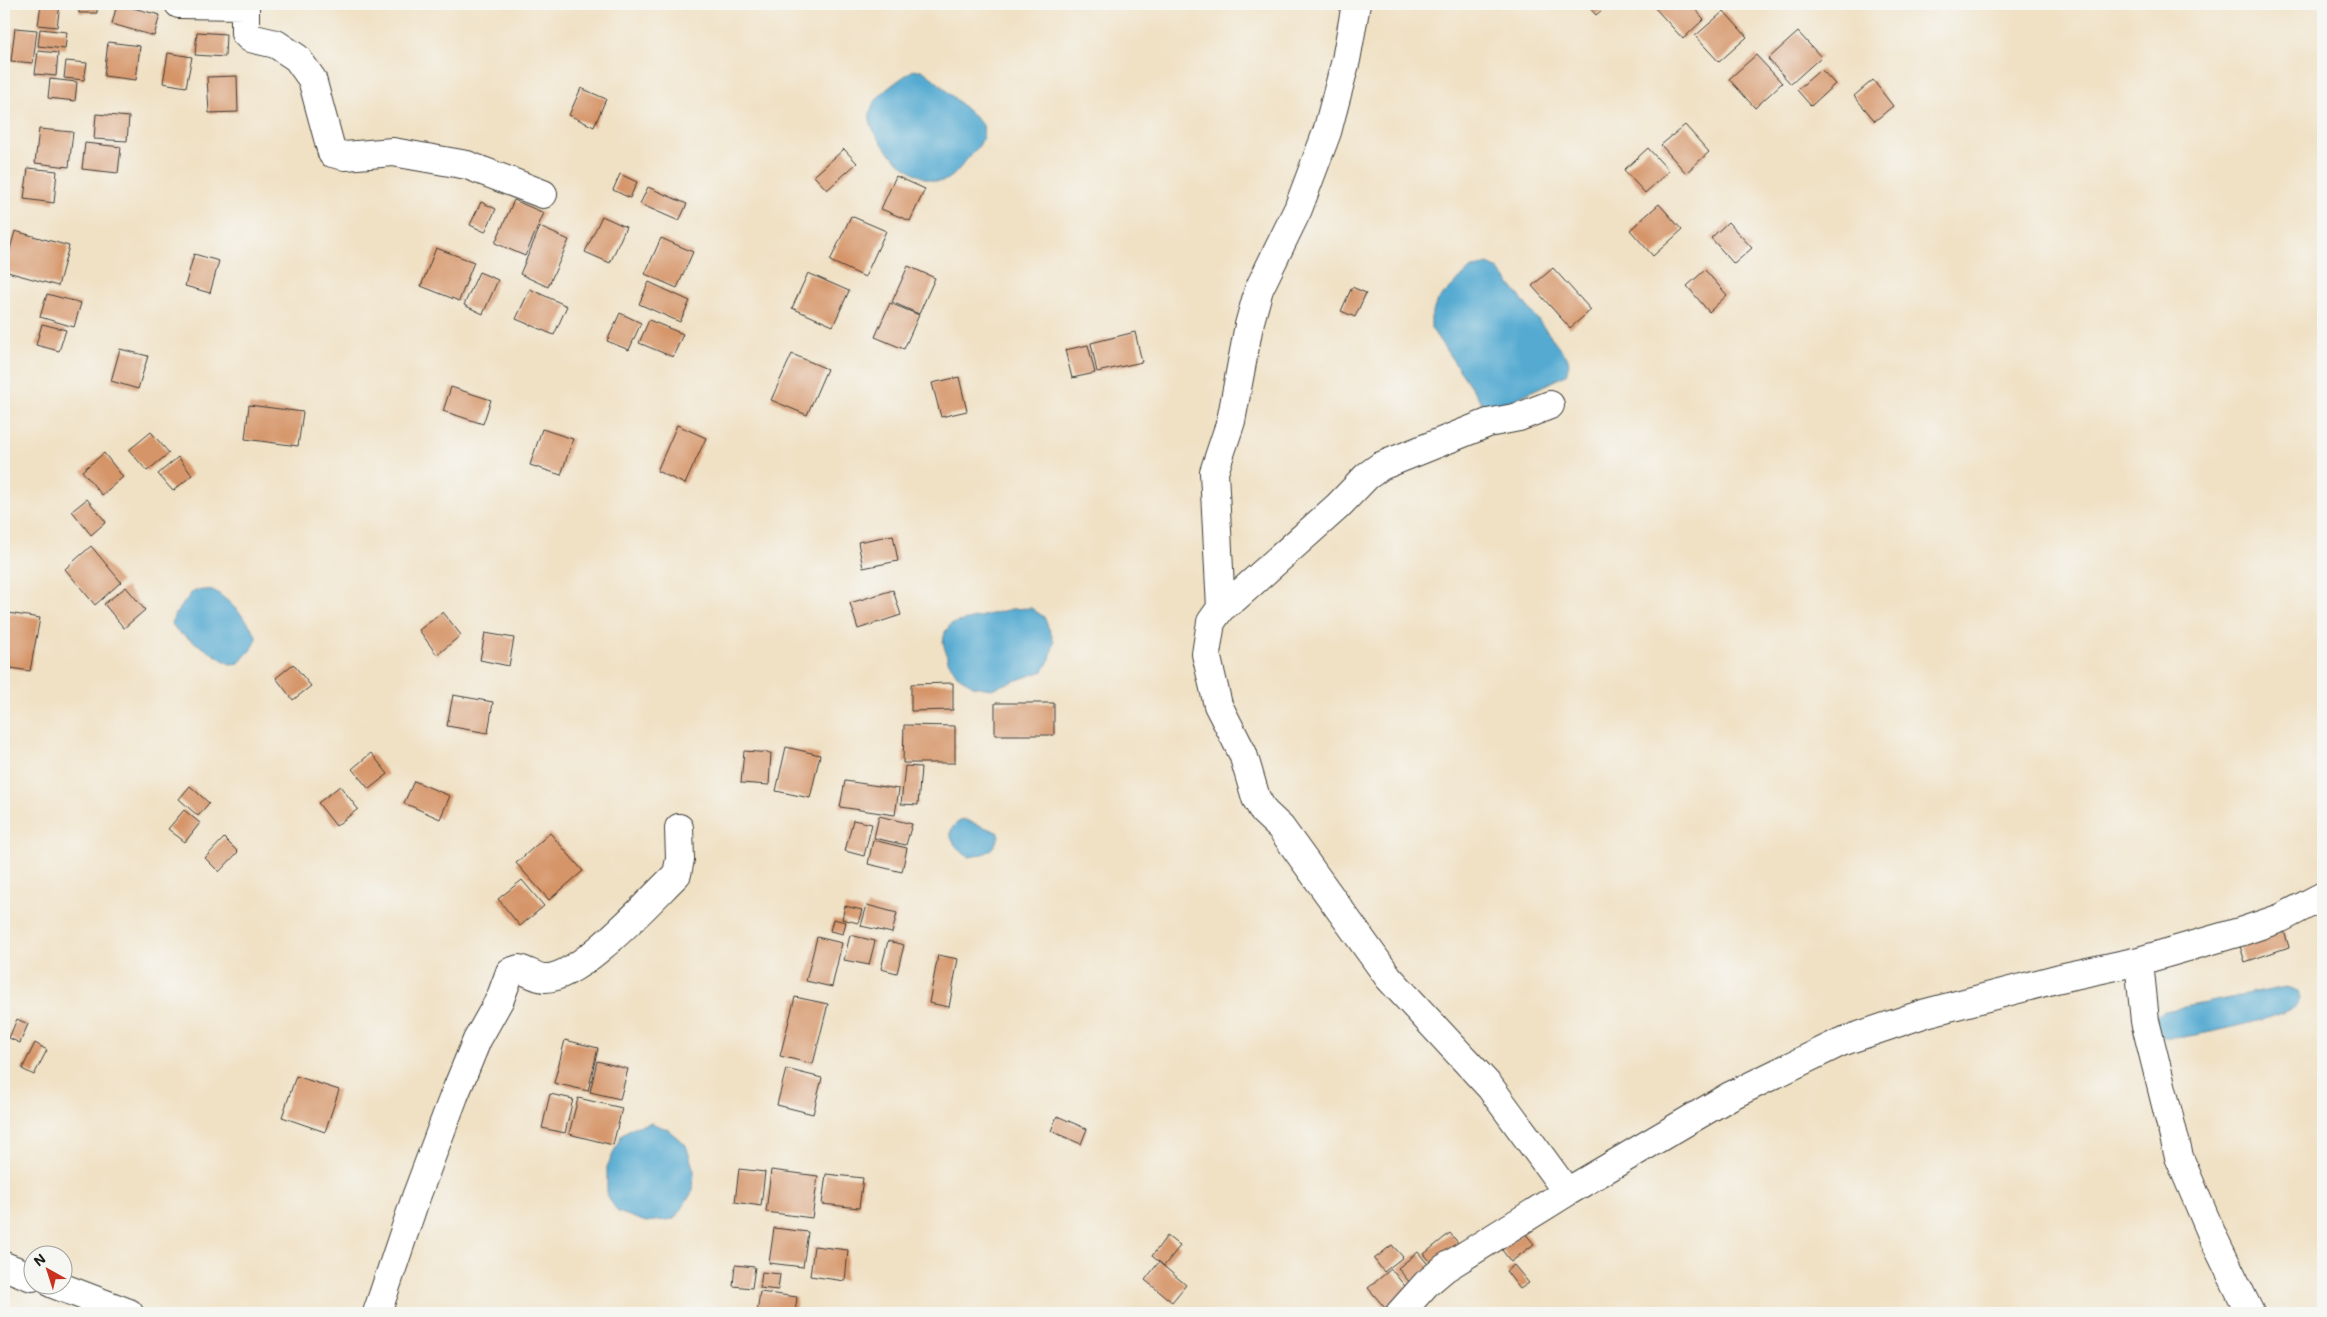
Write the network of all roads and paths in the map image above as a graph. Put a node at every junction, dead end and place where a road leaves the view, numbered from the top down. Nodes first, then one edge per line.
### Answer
1 (179, 4) edge
2 (245, 4) edge
3 (1356, 4) edge
4 (543, 194) dead end
5 (1550, 405) dead end
6 (1221, 608) junction
7 (679, 828) dead end
8 (2323, 896) edge
9 (2139, 961) junction
10 (1567, 1192) junction
11 (4, 1266) edge
12 (22, 1273) edge
13 (72, 1291) edge
14 (129, 1313) edge
15 (377, 1313) edge
16 (1400, 1313) edge
17 (2250, 1313) edge

1 - 2 street
2 - 4 street
3 - 6 street
5 - 6 street
6 - 10 street
7 - 15 street
8 - 9 street
9 - 10 street
9 - 17 street
10 - 16 street
11 - 12 street
13 - 14 street

